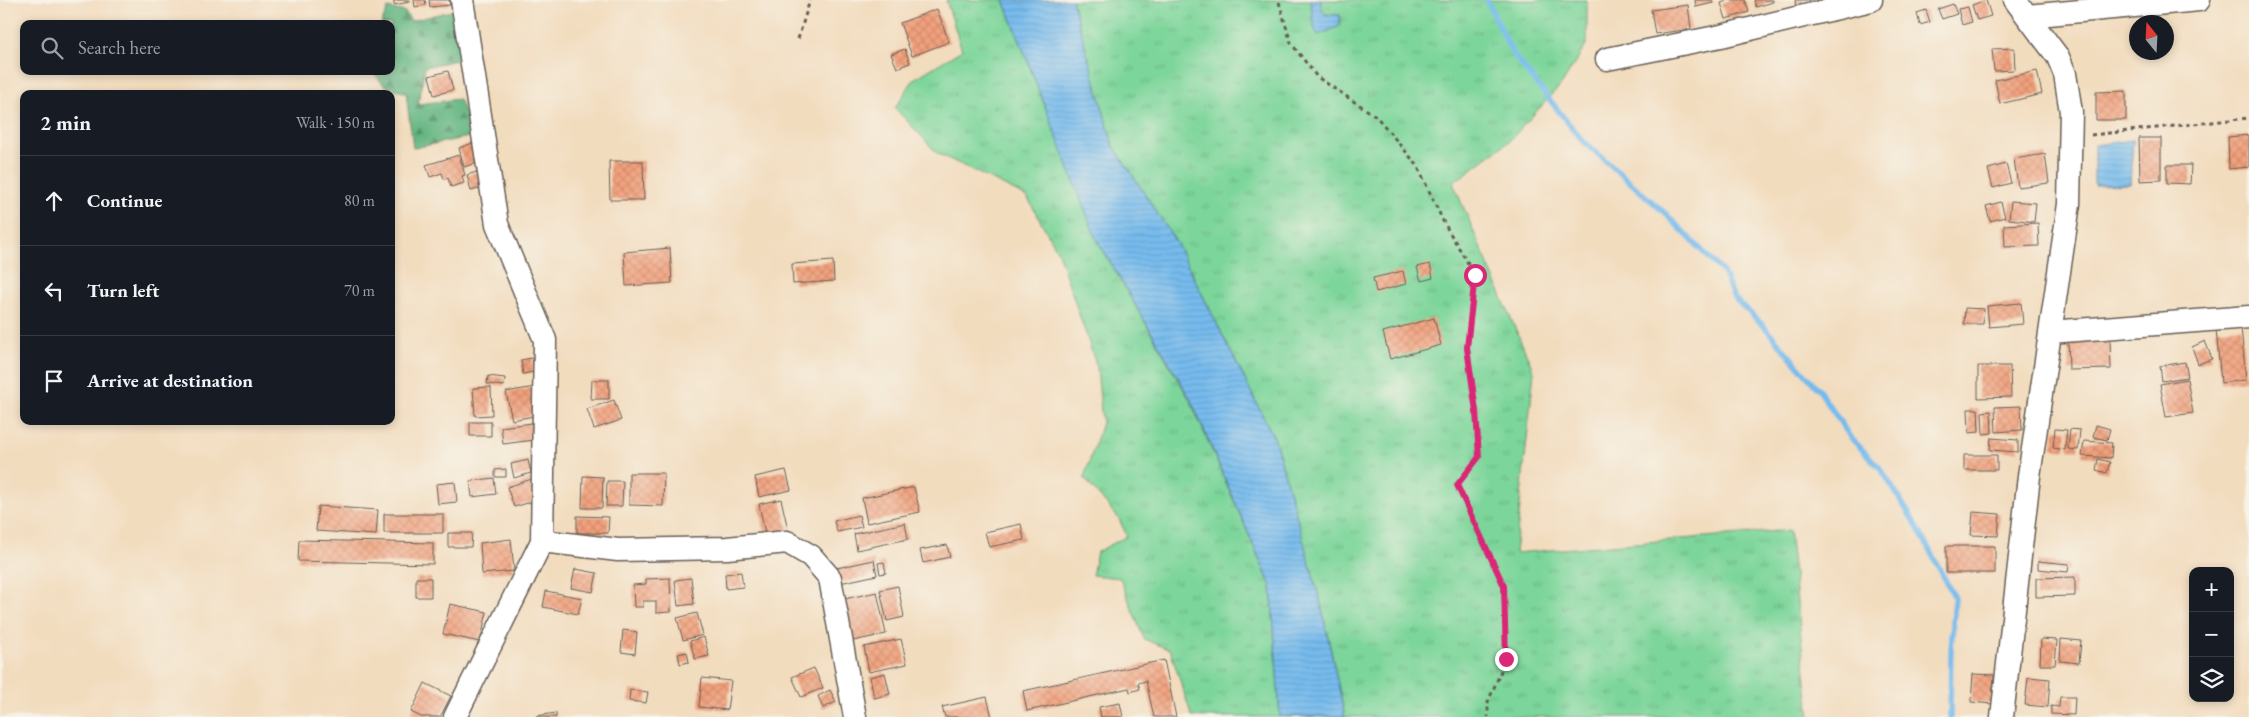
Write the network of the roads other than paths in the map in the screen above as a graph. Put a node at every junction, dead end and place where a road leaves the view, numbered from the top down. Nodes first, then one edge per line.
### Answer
1 (462, 0) edge
2 (1870, 0) edge
3 (2199, 0) edge
4 (2021, 8) edge
5 (1607, 59) dead end
6 (2249, 317) edge
7 (2050, 332) junction
8 (542, 541) junction
9 (455, 717) edge
10 (855, 717) edge
11 (2002, 717) edge

1 - 8 street
2 - 5 street
3 - 4 street
4 - 7 street
6 - 7 street
7 - 11 street
8 - 9 street
8 - 10 street

